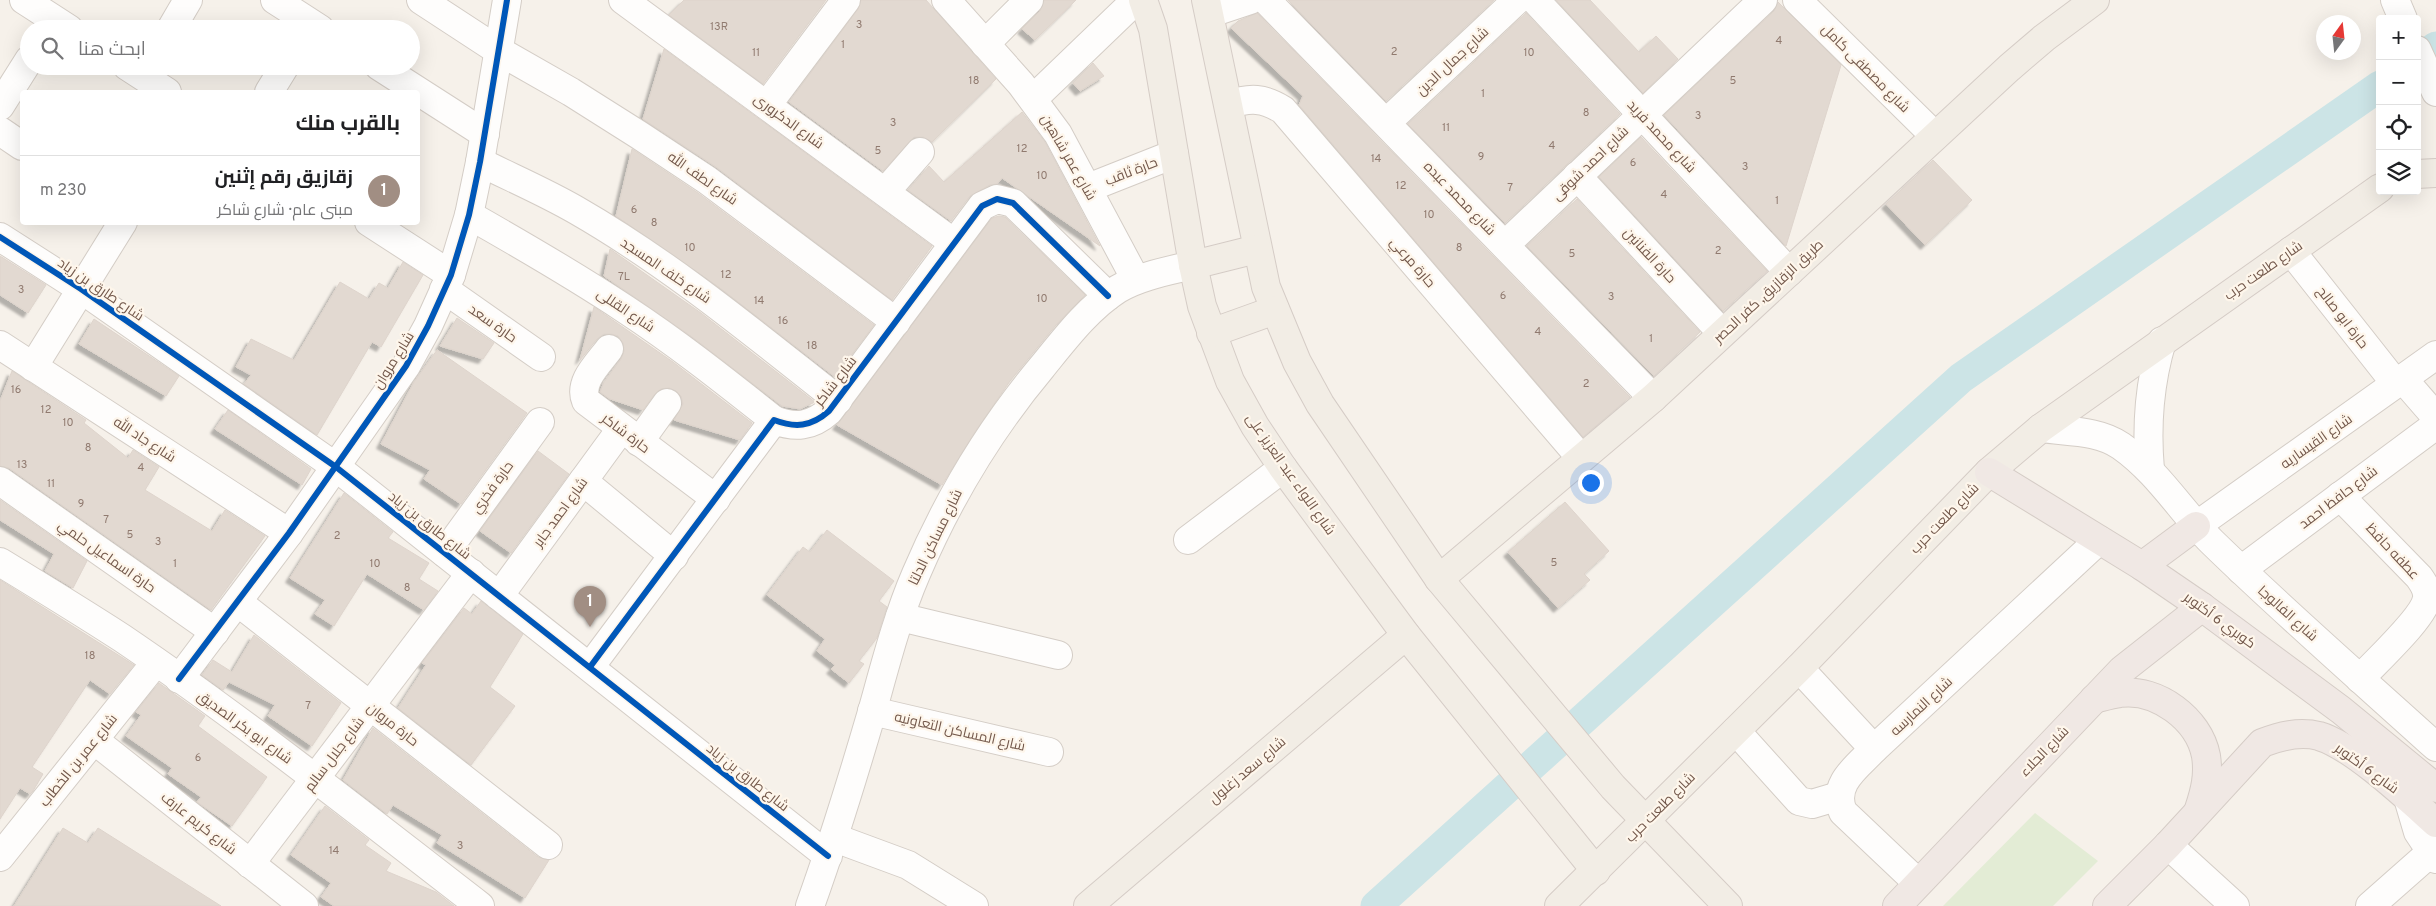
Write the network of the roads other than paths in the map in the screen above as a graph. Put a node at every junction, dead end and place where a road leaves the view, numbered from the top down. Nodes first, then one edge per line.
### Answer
1 (188, 0) edge
2 (275, 0) edge
3 (420, 0) edge
4 (507, 0) edge
5 (623, 0) edge
6 (846, 0) edge
7 (946, 0) edge
8 (1028, 0) edge
9 (1136, 0) edge
10 (1143, 0) edge
11 (1250, 0) edge
12 (1266, 0) edge
13 (1517, 0) edge
14 (1535, 0) edge
15 (1763, 0) edge
16 (1797, 0) edge
17 (2095, 0) edge
18 (2395, 0) edge
19 (1209, 6) edge
20 (2401, 15) edge
21 (176, 20) edge
22 (306, 20) edge
23 (985, 44) junction
24 (498, 51) junction
25 (2421, 59) edge
26 (22, 75) edge
27 (146, 75) edge
28 (279, 75) edge
29 (393, 75) edge
30 (165, 90) edge
31 (270, 90) edge
32 (416, 90) edge
33 (420, 92) edge
34 (2436, 92) edge
35 (11, 98) edge
36 (1033, 98) junction
37 (767, 105) junction
38 (1229, 105) junction
39 (1641, 114) junction
40 (1387, 122) junction
41 (0, 131) edge
42 (485, 134) junction
43 (1935, 136) junction
44 (20, 145) edge
45 (920, 152) dead end
46 (1174, 154) junction
47 (480, 162) junction
48 (2436, 173) edge
49 (2421, 174) edge
50 (1577, 176) junction
51 (1088, 188) junction
52 (2376, 191) edge
53 (886, 192) junction
54 (469, 215) junction
55 (121, 225) edge
56 (372, 225) edge
57 (0, 237) edge
58 (954, 243) junction
59 (1505, 245) junction
60 (1257, 249) junction
61 (2291, 251) junction
62 (1192, 264) junction
63 (1788, 272) junction
64 (1136, 280) junction
65 (448, 282) junction
66 (82, 289) junction
67 (1108, 296) junction
68 (1275, 310) junction
69 (896, 322) junction
70 (1722, 333) junction
71 (1212, 334) junction
72 (2162, 341) junction
73 (0, 345) edge
74 (608, 349) dead end
75 (2436, 355) edge
76 (541, 357) dead end
77 (33, 367) junction
78 (2400, 381) junction
79 (1653, 398) junction
80 (838, 400) junction
81 (667, 403) dead end
82 (2436, 417) edge
83 (774, 420) junction
84 (540, 422) dead end
85 (2436, 424) edge
86 (2041, 428) junction
87 (630, 436) junction
88 (1581, 458) junction
89 (336, 467) junction
90 (1283, 468) junction
91 (2150, 470) junction
92 (1989, 472) junction
93 (0, 481) edge
94 (583, 481) junction
95 (2340, 496) junction
96 (716, 499) junction
97 (2196, 526) junction
98 (289, 533) junction
99 (1188, 540) dead end
100 (2099, 540) junction
101 (445, 553) junction
102 (674, 556) junction
103 (0, 562) edge
104 (2142, 566) junction
105 (2241, 570) junction
106 (471, 573) junction
107 (1439, 579) junction
108 (499, 596) junction
109 (238, 603) junction
110 (2202, 607) junction
111 (900, 617) junction
112 (215, 632) junction
113 (1406, 634) junction
114 (1058, 655) dead end
115 (156, 662) junction
116 (590, 667) junction
117 (1799, 668) junction
118 (179, 679) junction
119 (2360, 679) junction
120 (2094, 699) junction
121 (370, 706) junction
122 (872, 711) junction
123 (1736, 731) junction
124 (94, 740) junction
125 (2436, 747) edge
126 (1874, 749) junction
127 (1048, 752) dead end
128 (315, 779) junction
129 (2436, 788) edge
130 (1839, 796) junction
131 (2408, 798) junction
132 (2199, 810) junction
133 (1646, 822) junction
134 (2436, 822) edge
135 (548, 845) dead end
136 (2168, 845) junction
137 (832, 847) junction
138 (2433, 856) edge
139 (0, 857) edge
140 (250, 864) junction
141 (1596, 871) junction
142 (1918, 883) junction
143 (304, 906) edge
144 (480, 906) edge
145 (810, 906) edge
146 (974, 906) edge
147 (1088, 906) edge
148 (1559, 906) edge
149 (1728, 906) edge
150 (1896, 906) edge
151 (2107, 906) edge
152 (2235, 906) edge
153 (2370, 906) edge

1 - 21 street
2 - 22 street
3 - 24 street, شارع لطف الله
4 - 24 street, شارع مروان
5 - 37 street, شارع الدكرورى
6 - 37 street
7 - 23 street, شارع عمر شاهين
8 - 23 street
9 - 36 street
10 - 46 main road, شارع اللواء عبد العزيز على
11 - 19 street
12 - 40 street, شارع محمد عبده
13 - 40 street, شارع جمال الدين
14 - 39 street, شارع محمد فريد
15 - 39 street, شارع احمد شوقى
16 - 43 street, شارع مصطفى كامل
17 - 43 main road, طريق الزقازيق, كفر الحصر
18 - 20 street
19 - 38 main road
23 - 36 street, شارع عمر شاهين
24 - 42 street, شارع مروان
24 - 69 street, شارع لطف الله
25 - 34 street
26 - 35 street
27 - 30 street
28 - 31 street
29 - 32 street
33 - 42 street
36 - 51 street, شارع عمر شاهين
37 - 53 street, شارع الدكرورى
38 - 60 main road
38 - 88 street, حارة مرعي
39 - 50 street, شارع احمد شوقى
39 - 63 street, شارع محمد فريد
40 - 59 street, شارع محمد عبده
41 - 44 street
42 - 47 street, شارع مروان
43 - 63 main road, طريق الزقازيق, كفر الحصر
45 - 53 street
46 - 51 street, حارة ثاقب
46 - 62 main road, شارع اللواء عبد العزيز على
47 - 54 street, شارع مروان
47 - 80 street, شارع خلف المسجد
48 - 49 main road
50 - 59 street, شارع احمد شوقى
50 - 70 street, حارة الفنانين
51 - 64 street, شارع عمر شاهين
52 - 61 main road, شارع طلعت حرب
53 - 58 street, شارع الدكرورى
54 - 65 street, شارع مروان
54 - 83 street, شارع القللى
55 - 66 street
56 - 65 street, حارة سعد
57 - 66 street, شارع طارق بن زياد
58 - 67 street, شارع شاكر
58 - 69 street, شارع شاكر
59 - 79 street, شارع محمد عبده
60 - 62 main road
60 - 68 main road
61 - 72 main road, شارع طلعت حرب
61 - 78 street, حارة ابو صالح
62 - 64 street, شارع مساكن الدلتا
62 - 71 main road, شارع اللواء عبد العزيز على
63 - 70 main road, طريق الزقازيق, كفر الحصر
64 - 67 street, شارع مساكن الدلتا
65 - 76 street, حارة سعد
65 - 89 street, شارع مروان
66 - 77 street
66 - 89 street, شارع طارق بن زياد
67 - 111 street, شارع مساكن الدلتا
68 - 71 main road
68 - 107 main road
69 - 80 street, شارع شاكر
70 - 79 main road, طريق الزقازيق, كفر الحصر
71 - 90 main road, شارع اللواء عبد العزيز على
72 - 86 main road, شارع طلعت حرب
72 - 91 street
73 - 77 street, شارع جاد الله
74 - 87 street, حارة شاكر
75 - 78 street, شارع القيساريه
77 - 98 street, شارع جاد الله
78 - 82 street, حارة ابو صالح
78 - 97 street, شارع القيساريه
79 - 88 main road, طريق الزقازيق, كفر الحصر
80 - 83 street, شارع شاكر
81 - 87 street, شارع احمد جابر
83 - 96 street
84 - 101 street, حارة فخري
85 - 95 street, شارع حافظ احمد
86 - 91 street, شارع الفالوجا
86 - 92 main road, شارع طلعت حرب
87 - 94 street, شارع احمد جابر
87 - 96 street, حارة شاكر
88 - 107 main road, طريق الزقازيق, كفر الحصر
89 - 98 street, شارع مروان
89 - 101 street, شارع طارق بن زياد
90 - 99 street
90 - 113 main road, شارع اللواء عبد العزيز على
91 - 97 street, شارع الفالوجا
92 - 100 highway, كوبري 6 أكتوبر
92 - 117 main road, شارع طلعت حرب
93 - 112 street, حارة اسماعيل حلمي
94 - 102 street
94 - 108 street, شارع احمد جابر
95 - 105 street, شارع حافظ احمد
95 - 119 street, عطفه حافظ
96 - 102 street
97 - 104 highway
97 - 105 street, شارع الفالوجا
98 - 109 street, شارع مروان
100 - 104 highway, كوبري 6 أكتوبر
100 - 126 street, شارع النمارسه
101 - 106 street, شارع طارق بن زياد
102 - 116 street
103 - 115 street, شارع ابو بكر الصديق
104 - 110 highway, كوبري 6 أكتوبر
105 - 119 street, شارع الفالوجا
106 - 108 street, شارع طارق بن زياد
106 - 121 street, شارع جلال سالم
107 - 133 main road
108 - 116 street, شارع طارق بن زياد
109 - 112 street, شارع مروان
109 - 121 street, حارة مروان
110 - 120 highway, شارع الجلاء
110 - 129 highway, كوبري 6 أكتوبر
111 - 114 street
111 - 122 street, شارع مساكن الدلتا
112 - 118 street, شارع مروان
113 - 141 main road, شارع اللواء عبد العزيز على
113 - 147 main road, شارع سعد زغلول
115 - 118 street, شارع ابو بكر الصديق
115 - 124 street, شارع عمر بن الخطاب
116 - 137 street, شارع طارق بن زياد
117 - 123 main road, شارع طلعت حرب
117 - 126 street
118 - 128 street, شارع ابو بكر الصديق
119 - 125 street, شارع الفالوجا
120 - 132 highway
120 - 142 highway, شارع الجلاء
121 - 128 street, شارع جلال سالم
121 - 135 street, حارة مروان
122 - 127 street, شارع المساكن التعاونيه
122 - 137 street, شارع مساكن الدلتا
123 - 130 street
123 - 133 main road, شارع طلعت حرب
124 - 139 street, شارع عمر بن الخطاب
124 - 140 street, شارع كريم عارف
126 - 130 street, شارع النمارسه
128 - 140 street, شارع جلال سالم
128 - 144 street, شارع ابو بكر الصديق
130 - 142 street
131 - 132 highway, شارع 6 أكتوبر
131 - 134 highway, شارع 6 أكتوبر
131 - 138 street
132 - 136 highway
133 - 141 main road, شارع طلعت حرب
133 - 149 main road
136 - 151 highway
136 - 152 street
137 - 145 street, شارع مساكن الدلتا
137 - 146 street, شارع طارق بن زياد
138 - 153 street
140 - 143 street, شارع كريم عارف
141 - 148 main road, شارع طلعت حرب
142 - 150 highway, شارع الجلاء

